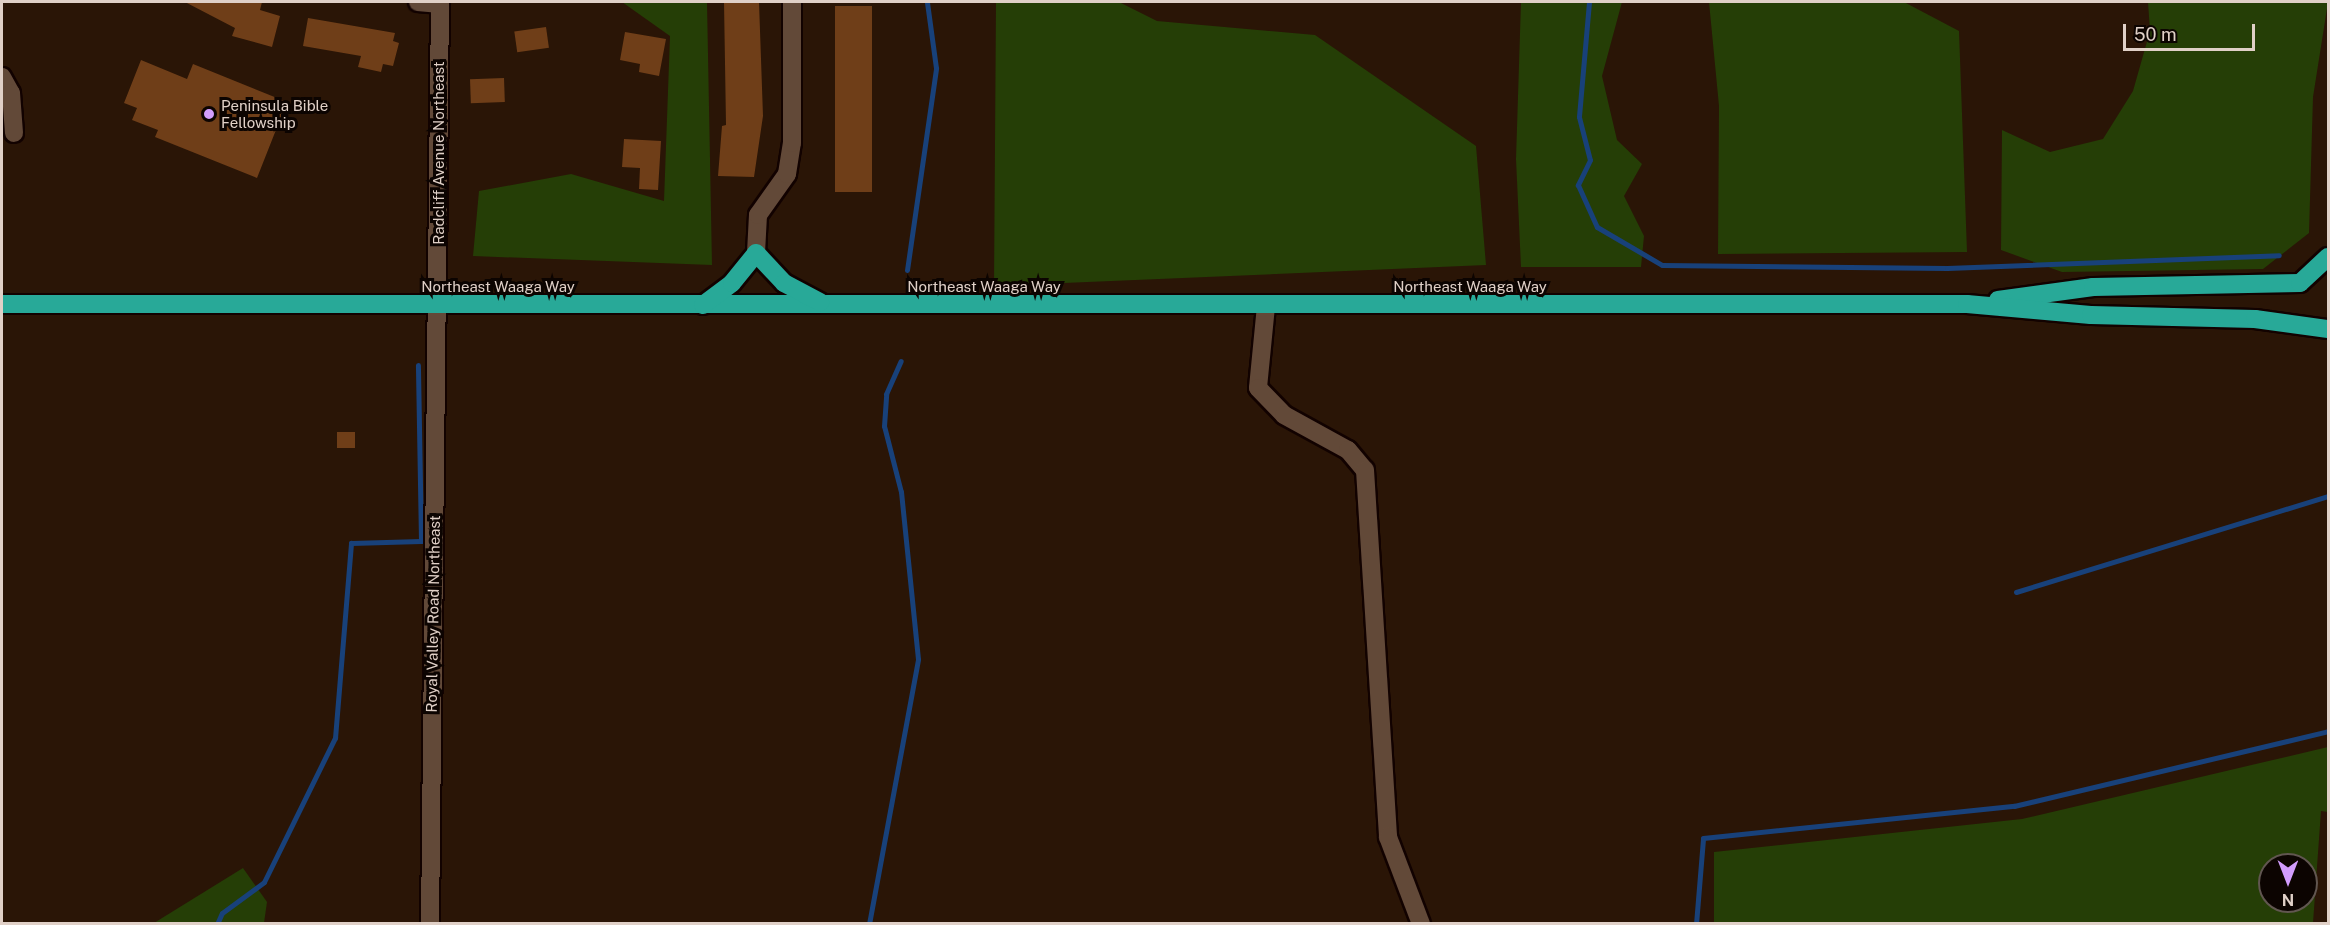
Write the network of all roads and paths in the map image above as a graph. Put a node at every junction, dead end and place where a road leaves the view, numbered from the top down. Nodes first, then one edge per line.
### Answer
1 (418, 2) edge
2 (792, 2) edge
3 (440, 3) edge
4 (2, 77) edge
5 (14, 133) dead end
6 (756, 253) junction
7 (2328, 257) edge
8 (2300, 283) junction
9 (2328, 283) edge
10 (2, 304) edge
11 (438, 304) junction
12 (1967, 304) junction
13 (703, 305) junction
14 (830, 305) junction
15 (1266, 306) junction
16 (2254, 319) junction
17 (2328, 319) edge
18 (2328, 329) edge
19 (430, 924) edge
20 (1420, 924) edge

1 - 3 street
2 - 6 street
3 - 11 street, Radcliff Avenue Northeast
4 - 5 street
6 - 13 highway
6 - 14 highway
7 - 8 highway
8 - 9 highway
8 - 12 highway
10 - 11 highway, Northeast Waaga Way
11 - 13 highway, Northeast Waaga Way
11 - 19 street, Royal Valley Road Northeast
12 - 15 highway, Northeast Waaga Way
12 - 16 highway
13 - 14 highway, Northeast Waaga Way
14 - 15 highway, Northeast Waaga Way
15 - 20 street
16 - 17 highway
16 - 18 highway

